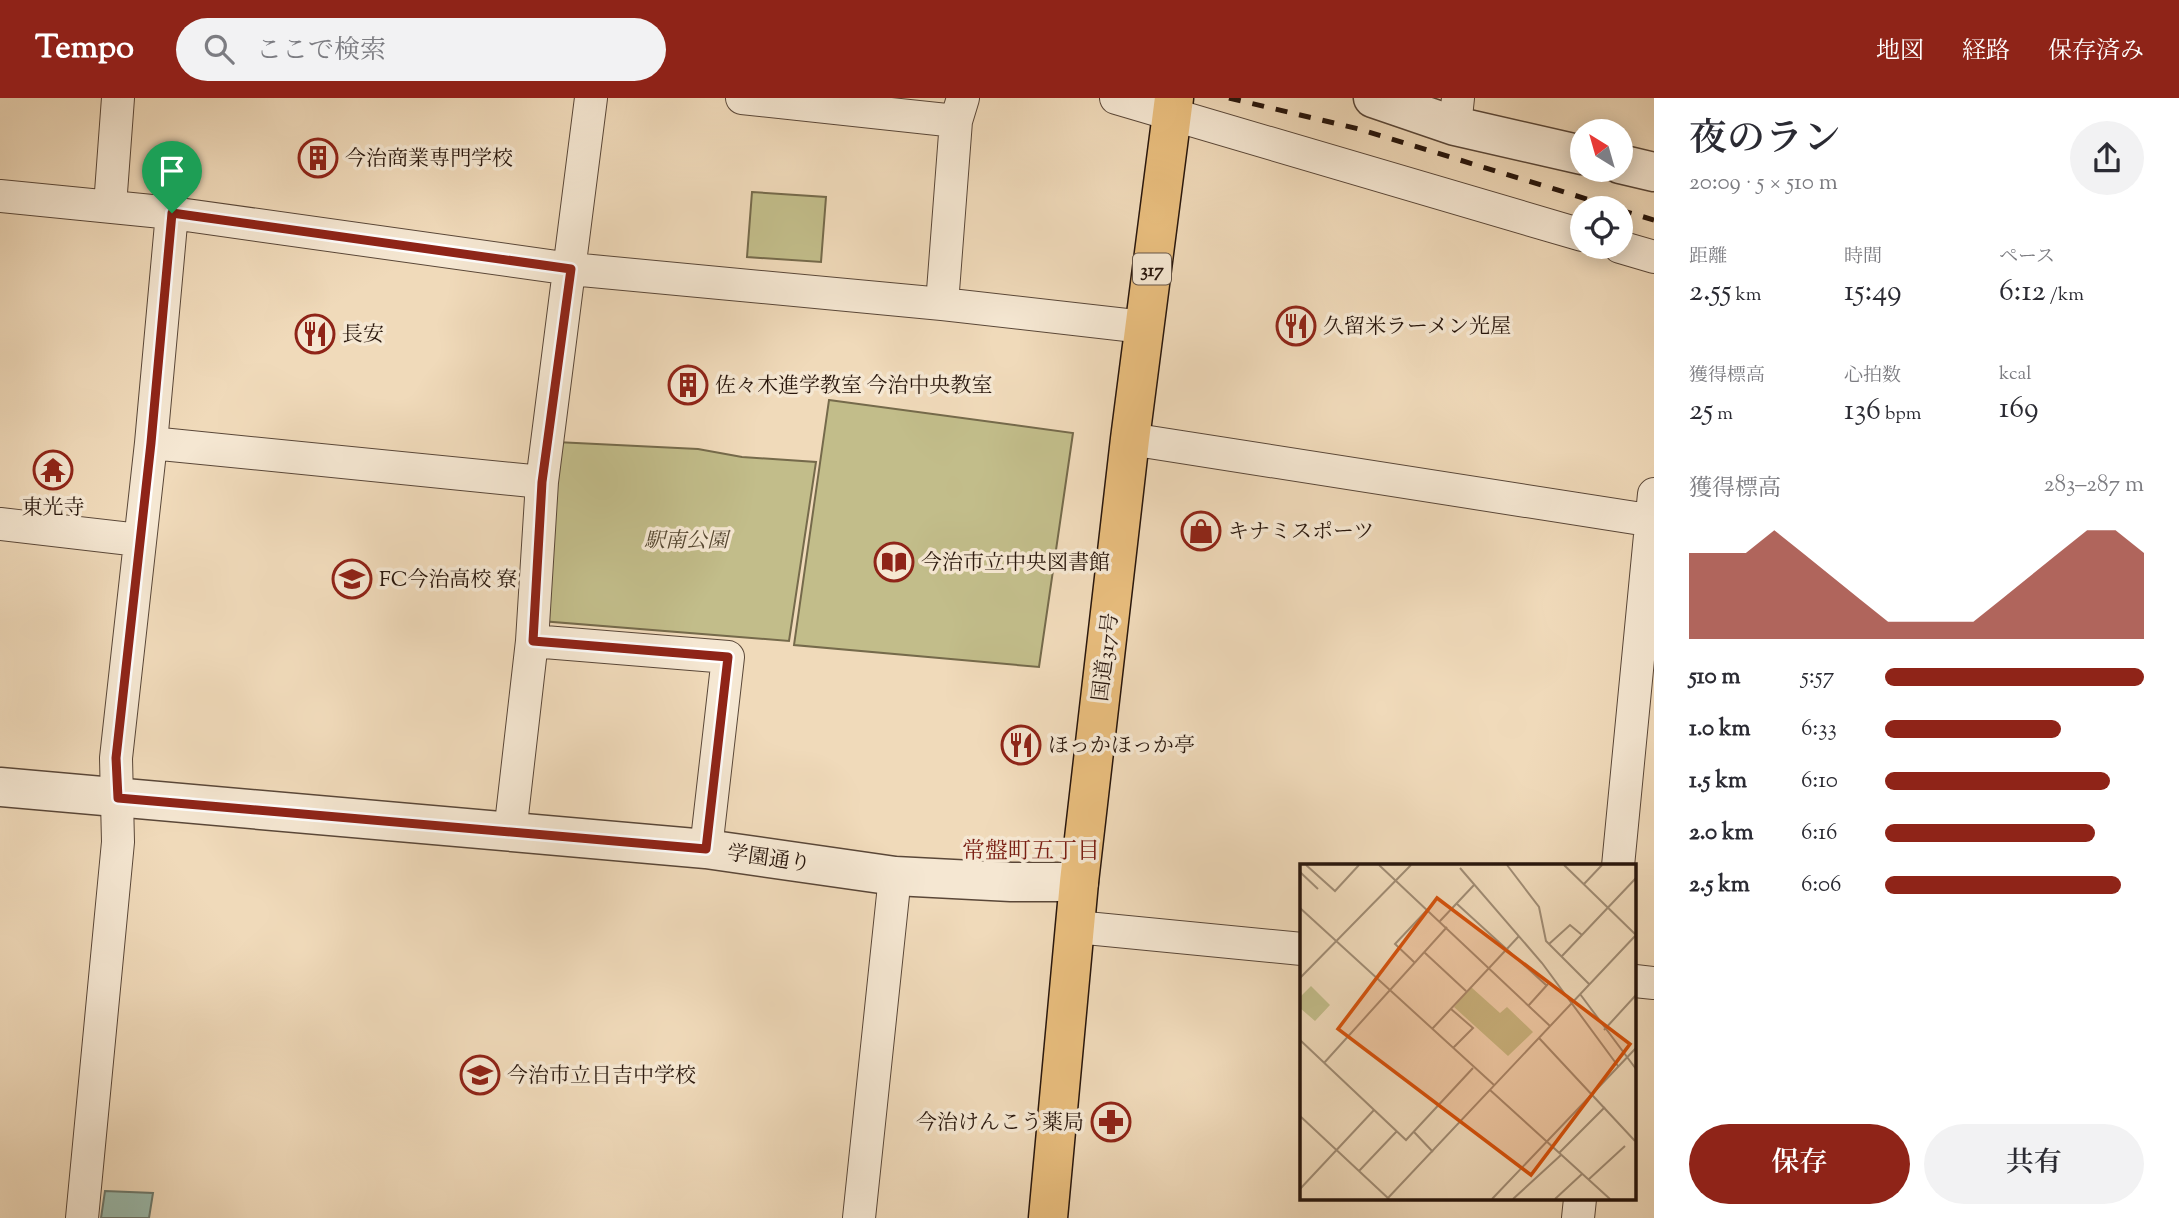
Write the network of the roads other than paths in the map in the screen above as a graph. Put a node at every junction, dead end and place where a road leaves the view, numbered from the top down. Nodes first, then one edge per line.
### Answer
1 (118, 98) edge
2 (591, 98) edge
3 (742, 98) edge
4 (1116, 98) edge
5 (1373, 98) edge
6 (1173, 105) edge
7 (960, 110) edge
8 (1456, 112) edge
9 (1570, 151) edge
10 (1633, 167) edge
11 (1654, 172) edge
12 (0, 196) edge
13 (110, 206) junction
14 (172, 213) junction
15 (1570, 231) edge
16 (1633, 251) edge
17 (1654, 257) edge
18 (571, 269) junction
19 (942, 304) junction
20 (1144, 327) junction
21 (1130, 439) junction
22 (151, 443) junction
23 (542, 482) junction
24 (1653, 512) edge
25 (0, 524) edge
26 (139, 540) junction
27 (533, 641) junction
28 (0, 787) edge
29 (118, 798) junction
30 (510, 833) junction
31 (706, 849) junction
32 (1618, 864) edge
33 (895, 876) junction
34 (1079, 882) junction
35 (1076, 927) junction
36 (1300, 949) edge
37 (1636, 981) edge
38 (1654, 983) edge
39 (1580, 1200) edge
40 (82, 1218) edge
41 (859, 1218) edge
42 (1048, 1218) edge
43 (1578, 1218) edge

1 - 13 street
2 - 18 street
3 - 7 street
4 - 6 street
5 - 8 street
6 - 15 street
6 - 20 highway, 国道317号 / 317
7 - 19 street
8 - 9 street
10 - 11 street
12 - 13 street
13 - 14 street
14 - 18 street
14 - 22 street
16 - 17 street
18 - 19 street
18 - 23 street
19 - 20 street
20 - 21 highway, 国道317号 / 317
21 - 24 street
21 - 34 highway, 国道317号 / 317
22 - 23 street
22 - 26 street
23 - 27 street
24 - 32 street
25 - 26 street
26 - 29 street
27 - 30 street
27 - 31 street
28 - 29 street, 学園通り
29 - 30 street, 学園通り
29 - 40 street
30 - 31 street, 学園通り
31 - 33 street, 学園通り
33 - 34 street, 学園通り
33 - 41 street
34 - 35 highway, 国道317号 / 317
35 - 36 street
35 - 42 highway, 国道317号 / 317
37 - 38 street
39 - 43 street

